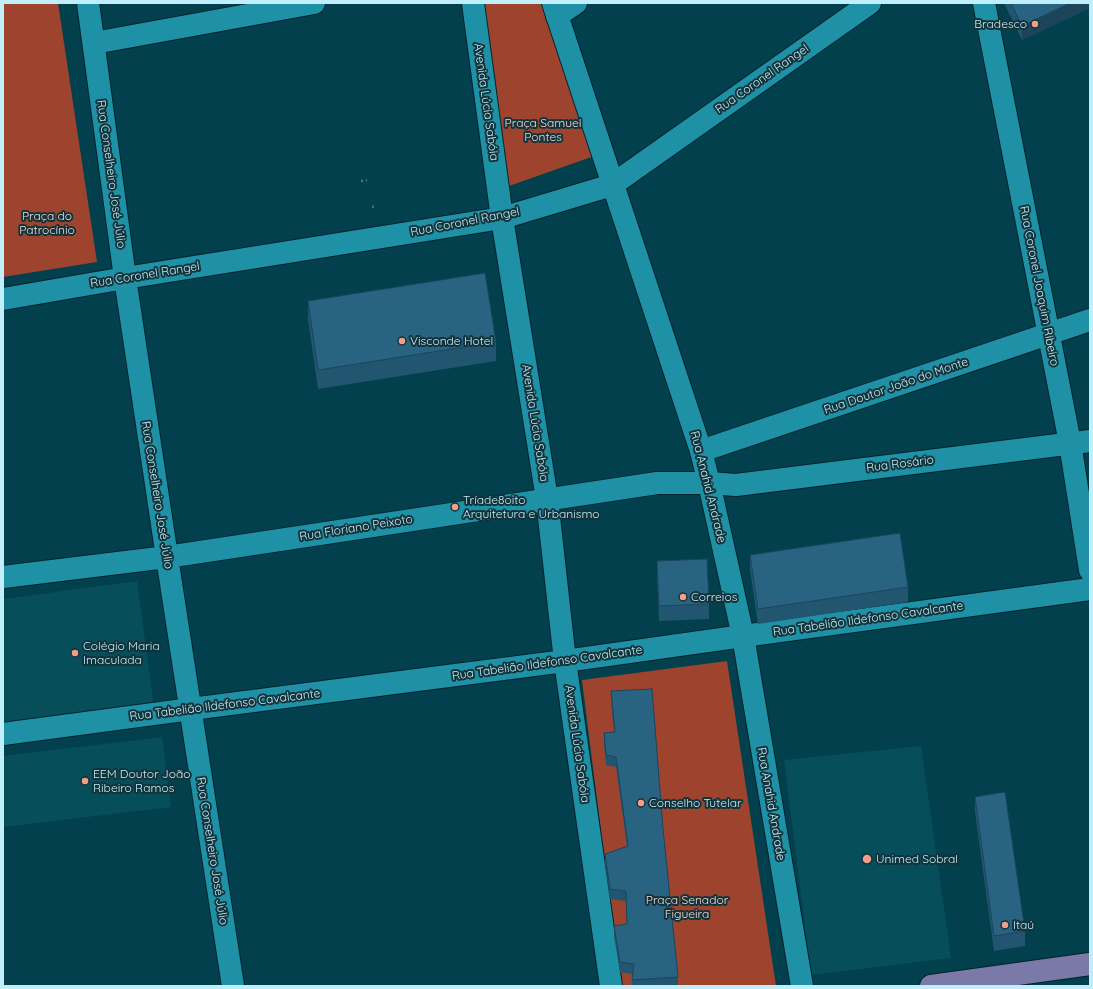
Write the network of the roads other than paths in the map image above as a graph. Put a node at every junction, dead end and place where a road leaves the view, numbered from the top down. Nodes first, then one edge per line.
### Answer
1 (88, 3) edge
2 (314, 3) edge
3 (472, 3) edge
4 (576, 3) edge
5 (870, 3) edge
6 (984, 3) edge
7 (555, 10) edge
8 (94, 43) junction
9 (612, 185) junction
10 (502, 218) junction
11 (125, 278) junction
12 (3, 299) edge
13 (1090, 320) edge
14 (1049, 334) junction
15 (1080, 442) edge
16 (701, 451) junction
17 (709, 483) junction
18 (547, 499) junction
19 (166, 557) junction
20 (1090, 570) edge
21 (3, 577) edge
22 (1090, 589) edge
23 (743, 636) junction
24 (565, 661) junction
25 (191, 709) junction
26 (3, 734) edge
27 (1090, 964) edge
28 (233, 986) edge
29 (611, 986) edge
30 (802, 986) edge
31 (931, 986) edge

1 - 8 street, Rua Conselheiro José Júlio
2 - 8 street
3 - 10 street, Avenida Lúcia Sabóia
4 - 7 street
5 - 9 street, Rua Coronel Rangel
6 - 14 street, Rua Coronel Joaquim Ribeiro
7 - 9 street, Rua Anahid Andrade
8 - 11 street, Rua Conselheiro José Júlio
9 - 10 street, Rua Coronel Rangel
9 - 16 street, Rua Anahid Andrade
10 - 11 street, Rua Coronel Rangel
10 - 18 street, Avenida Lúcia Sabóia
11 - 12 street, Rua Coronel Rangel
11 - 19 street, Rua Conselheiro José Júlio
13 - 14 street, Rua Doutor João do Monte
14 - 15 street, Rua Coronel Joaquim Ribeiro
14 - 16 street, Rua Doutor João do Monte
15 - 17 street, Rua Rosário
15 - 20 street, Rua Coronel Joaquim Ribeiro
16 - 17 street, Rua Anahid Andrade
17 - 18 street, Rua Floriano Peixoto
17 - 23 street, Rua Anahid Andrade
18 - 19 street, Rua Floriano Peixoto
18 - 24 street, Avenida Lúcia Sabóia
19 - 21 street, Rua Floriano Peixoto
19 - 25 street, Rua Conselheiro José Júlio
22 - 23 street, Rua Tabelião Ildefonso Cavalcante
23 - 24 street, Rua Tabelião Ildefonso Cavalcante
23 - 30 street, Rua Anahid Andrade
24 - 25 street, Rua Tabelião Ildefonso Cavalcante
24 - 29 street, Avenida Lúcia Sabóia
25 - 26 street, Rua Tabelião Ildefonso Cavalcante
25 - 28 street, Rua Conselheiro José Júlio
27 - 31 main road

